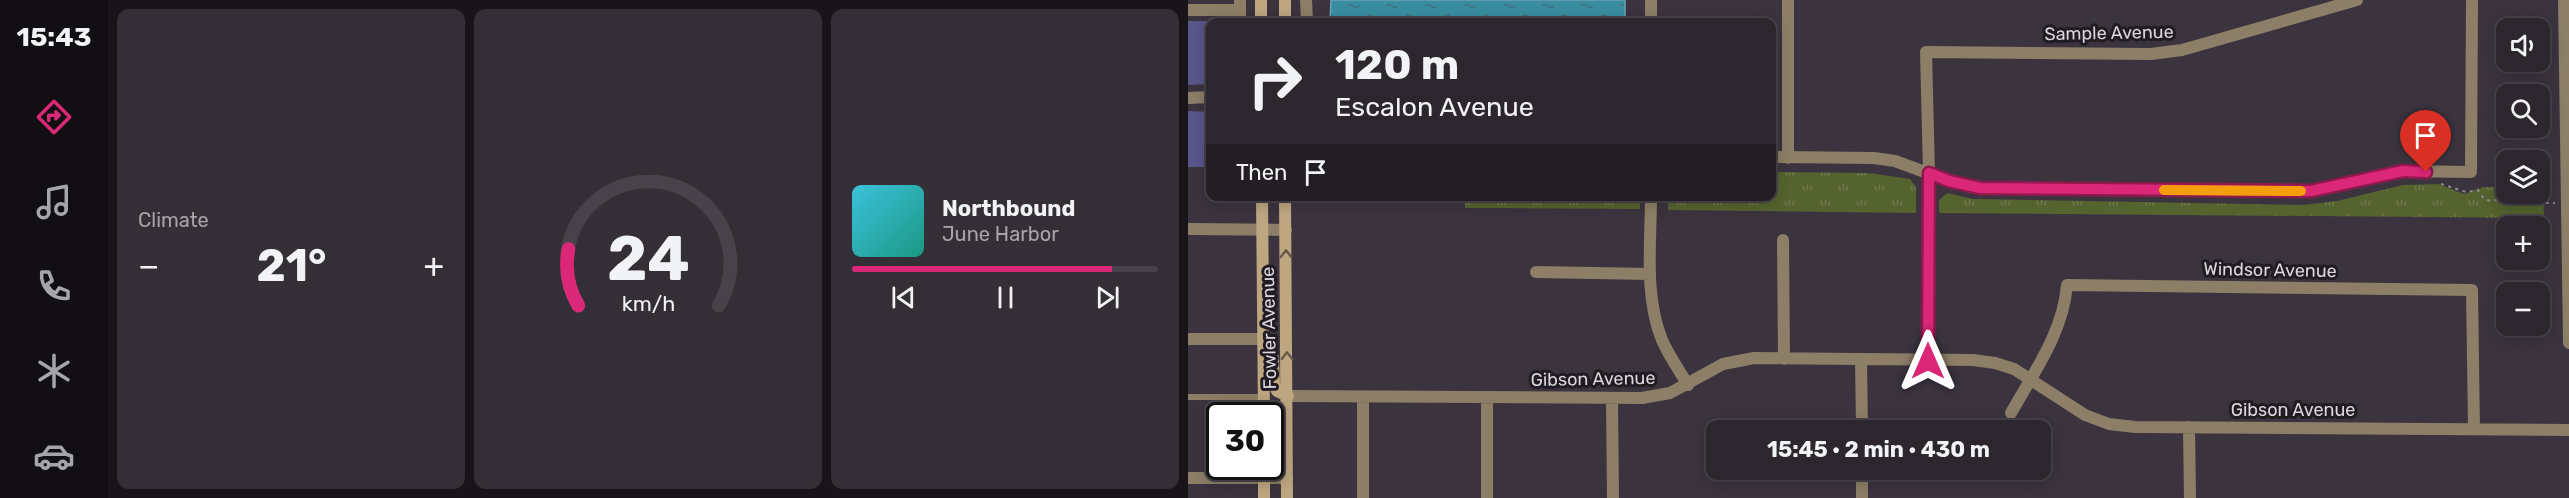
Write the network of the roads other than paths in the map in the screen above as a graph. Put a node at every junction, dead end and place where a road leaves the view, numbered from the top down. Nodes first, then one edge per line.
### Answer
1 (1261, 0) edge
2 (1284, 0) edge
3 (1306, 0) edge
4 (1651, 0) edge
5 (1788, 0) edge
6 (2357, 0) edge
7 (2472, 0) edge
8 (2564, 0) edge
9 (1188, 10) edge
10 (1240, 11) edge
11 (1261, 18) edge
12 (1285, 18) edge
13 (1307, 18) edge
14 (1651, 18) edge
15 (1206, 97) edge
16 (1188, 98) edge
17 (1776, 158) edge
18 (1788, 158) junction
19 (1929, 173) junction
20 (1262, 201) edge
21 (1285, 201) edge
22 (1651, 201) edge
23 (2568, 216) edge
24 (1188, 229) edge
25 (1263, 229) junction
26 (1286, 230) junction
27 (1783, 240) dead end
28 (1536, 272) dead end
29 (1650, 274) junction
30 (1188, 339) edge
31 (1263, 339) junction
32 (2569, 344) edge
33 (1784, 359) junction
34 (1862, 359) junction
35 (1928, 361) junction
36 (2031, 379) junction
37 (1688, 385) junction
38 (1288, 396) junction
39 (1188, 397) edge
40 (1264, 397) junction
41 (1363, 397) junction
42 (1487, 398) junction
43 (1612, 398) junction
44 (1264, 402) edge
45 (2011, 413) dead end
46 (1862, 420) edge
47 (2189, 428) junction
48 (2474, 429) junction
49 (2569, 430) edge
50 (1206, 477) edge
51 (1284, 477) edge
52 (1188, 478) edge
53 (1287, 478) junction
54 (1264, 480) edge
55 (1862, 480) edge
56 (1264, 498) edge
57 (1287, 498) edge
58 (1363, 498) edge
59 (1488, 498) edge
60 (1612, 498) edge
61 (1862, 498) edge
62 (2190, 498) edge

1 - 11 main road
2 - 12 main road
3 - 13 street
4 - 14 street
5 - 18 street
6 - 19 street, Sample Avenue
7 - 19 street
8 - 23 street
9 - 10 street
15 - 16 street
17 - 18 street
18 - 19 street
19 - 35 street
20 - 25 main road, Fowler Avenue
21 - 26 main road, Fowler Avenue
22 - 29 street
23 - 32 street
24 - 25 street
25 - 26 street
25 - 31 main road, Fowler Avenue
38 -> 26 main road, Fowler Avenue
27 - 33 street
28 - 29 street
29 - 37 street
30 - 31 street
31 - 38 main road
31 - 40 main road, Fowler Avenue
33 - 34 street, Gibson Avenue
33 - 37 street, Gibson Avenue
34 - 35 street, Gibson Avenue
34 - 46 street
35 - 36 street, Gibson Avenue
36 - 45 street
36 - 47 street, Gibson Avenue
36 - 48 street, Windsor Avenue
37 - 43 street, Gibson Avenue
38 - 41 street, Gibson Avenue
38 - 53 main road, Fowler Avenue
39 - 40 lane
40 - 44 main road, Fowler Avenue
41 - 42 street, Gibson Avenue
41 - 58 street
42 - 43 street, Gibson Avenue
42 - 59 street
43 - 60 street
47 - 48 street, Gibson Avenue
47 - 62 street
48 - 49 street, Gibson Avenue
50 - 52 street
51 - 53 street
53 - 57 main road, Fowler Avenue
54 - 56 main road
55 - 61 street

